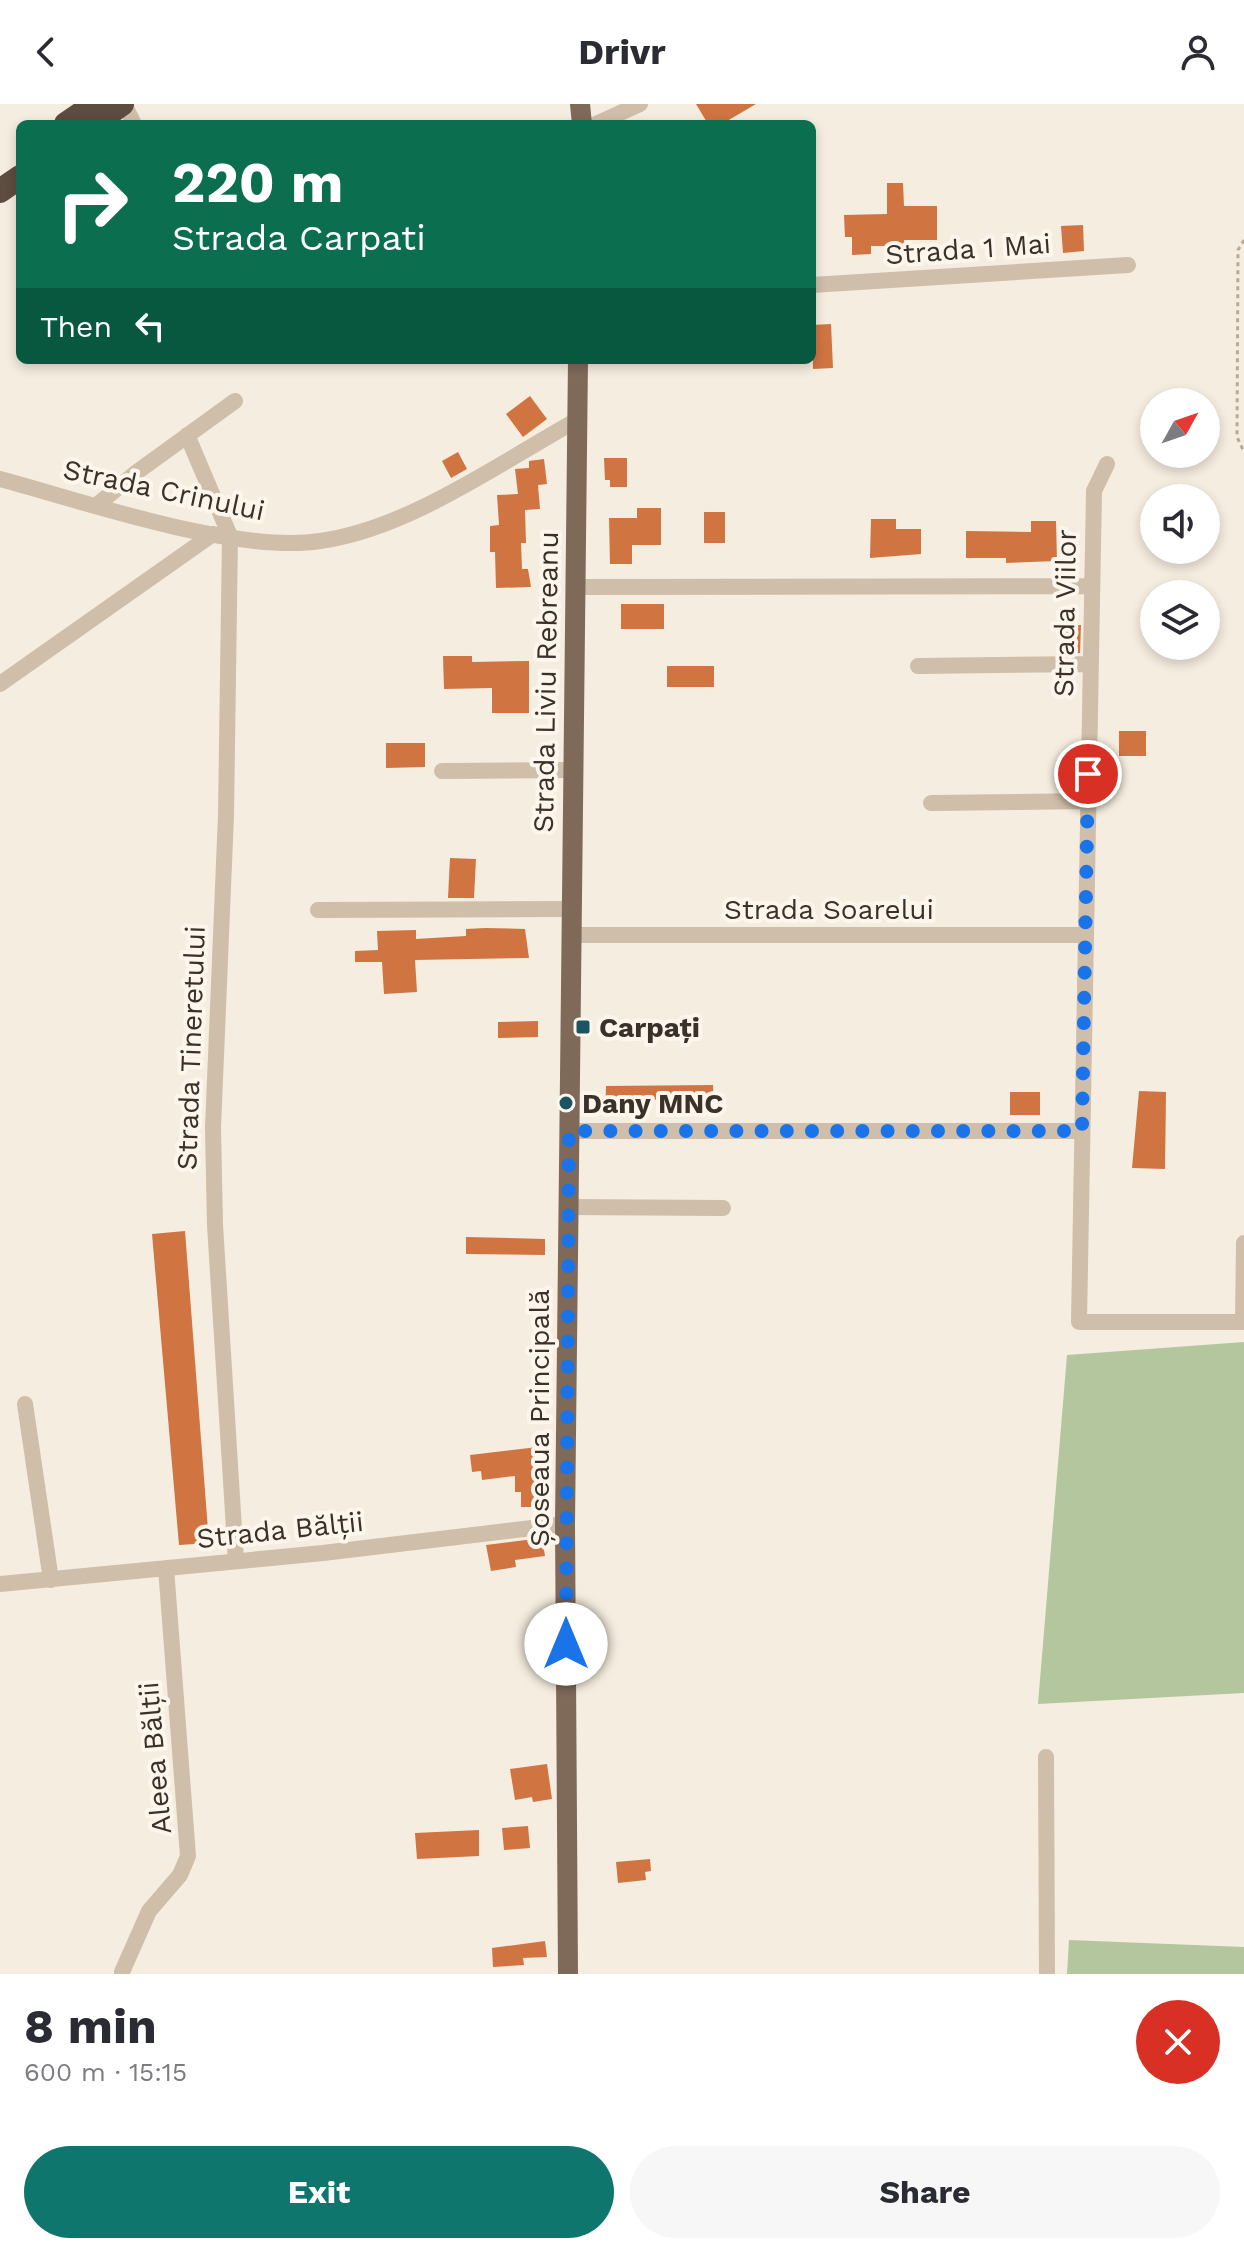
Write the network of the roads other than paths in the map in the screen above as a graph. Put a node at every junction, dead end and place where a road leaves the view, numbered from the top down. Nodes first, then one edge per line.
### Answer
1 (95, 104) edge
2 (123, 104) edge
3 (640, 104) edge
4 (72, 120) edge
5 (100, 120) edge
6 (605, 120) edge
7 (1128, 265) dead end
8 (816, 285) edge
9 (578, 364) edge
10 (235, 401) dead end
11 (577, 420) junction
12 (187, 435) junction
13 (1107, 464) dead end
14 (0, 479) edge
15 (97, 505) junction
16 (213, 534) junction
17 (230, 536) junction
18 (1092, 586) junction
19 (575, 587) junction
20 (1091, 664) junction
21 (918, 666) dead end
22 (0, 684) edge
23 (573, 770) junction
24 (442, 771) dead end
25 (1087, 801) junction
26 (931, 803) dead end
27 (572, 909) junction
28 (318, 910) dead end
29 (571, 935) junction
30 (1086, 935) junction
31 (570, 1005) joint
32 (569, 1131) junction
33 (1082, 1131) junction
34 (568, 1207) junction
35 (723, 1208) dead end
36 (1244, 1243) edge
37 (1244, 1322) edge
38 (25, 1404) dead end
39 (565, 1524) junction
40 (236, 1561) junction
41 (166, 1568) junction
42 (51, 1580) junction
43 (0, 1584) edge
44 (1046, 1757) dead end
45 (122, 1972) dead end
46 (568, 1974) edge
47 (1047, 1974) edge

1 - 4 highway
2 - 5 highway
3 - 6 street
7 - 8 street, Strada 1 Mai
9 - 11 main road, Strada Liviu Rebreanu
10 - 12 street
11 - 17 street, Strada Crinului
11 - 19 main road, Strada Liviu Rebreanu
12 - 15 street
12 - 17 street
13 - 18 street, Strada Viilor
14 - 15 street, Strada Crinului
15 - 16 street, Strada Crinului
16 - 17 street, Strada Crinului
16 - 22 street
17 - 40 street, Strada Tineretului
18 - 19 street
18 - 20 street, Strada Viilor
19 - 23 main road, Strada Liviu Rebreanu
20 - 21 street
20 - 25 street, Strada Viilor
23 - 24 street
23 - 27 main road, Strada Liviu Rebreanu
25 - 26 street
25 - 30 street, Strada Viilor
27 - 28 street
27 - 29 main road, Strada Liviu Rebreanu
29 - 30 street, Strada Soarelui
29 - 31 main road, Strada Liviu Rebreanu
30 - 33 street, Strada Viilor
31 - 32 main road, Șoseaua Principală
32 - 33 street
32 - 34 main road, Șoseaua Principală
33 - 37 street, Strada Viilor
34 - 35 street
34 - 39 main road, Șoseaua Principală
36 - 37 street
38 - 42 street
39 - 40 street, Strada Bălții
39 - 46 main road, Șoseaua Principală
40 - 41 street, Strada Bălții
41 - 42 street, Strada Bălții
41 - 45 street, Aleea Bălții
42 - 43 street, Strada Bălții
44 - 47 street

